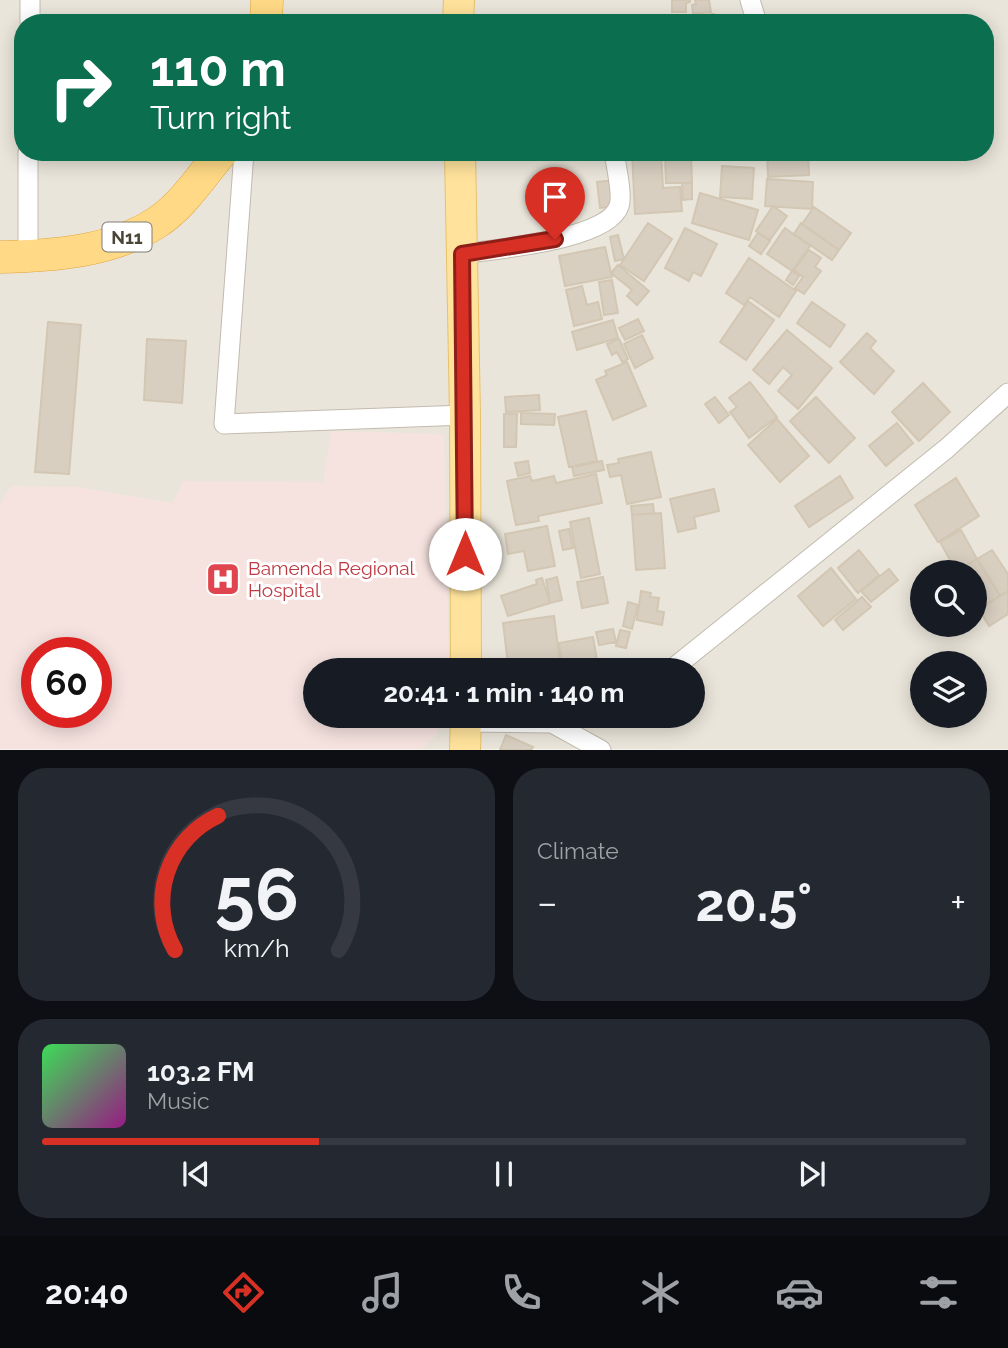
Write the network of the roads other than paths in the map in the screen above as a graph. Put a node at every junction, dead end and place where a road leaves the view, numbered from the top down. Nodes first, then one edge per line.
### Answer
1 (27, 161) edge
2 (215, 161) edge
3 (243, 161) edge
4 (460, 161) edge
5 (615, 161) edge
6 (462, 254) junction
7 (14, 257) edge
8 (1008, 393) edge
9 (465, 415) junction
10 (466, 658) edge
11 (686, 658) edge
12 (561, 728) edge
13 (601, 750) edge

1 - 7 street
2 - 7 highway, N11
3 - 9 street
4 - 6 main road
5 - 6 street
6 - 9 main road
8 - 11 street
9 - 10 main road
12 - 13 street

